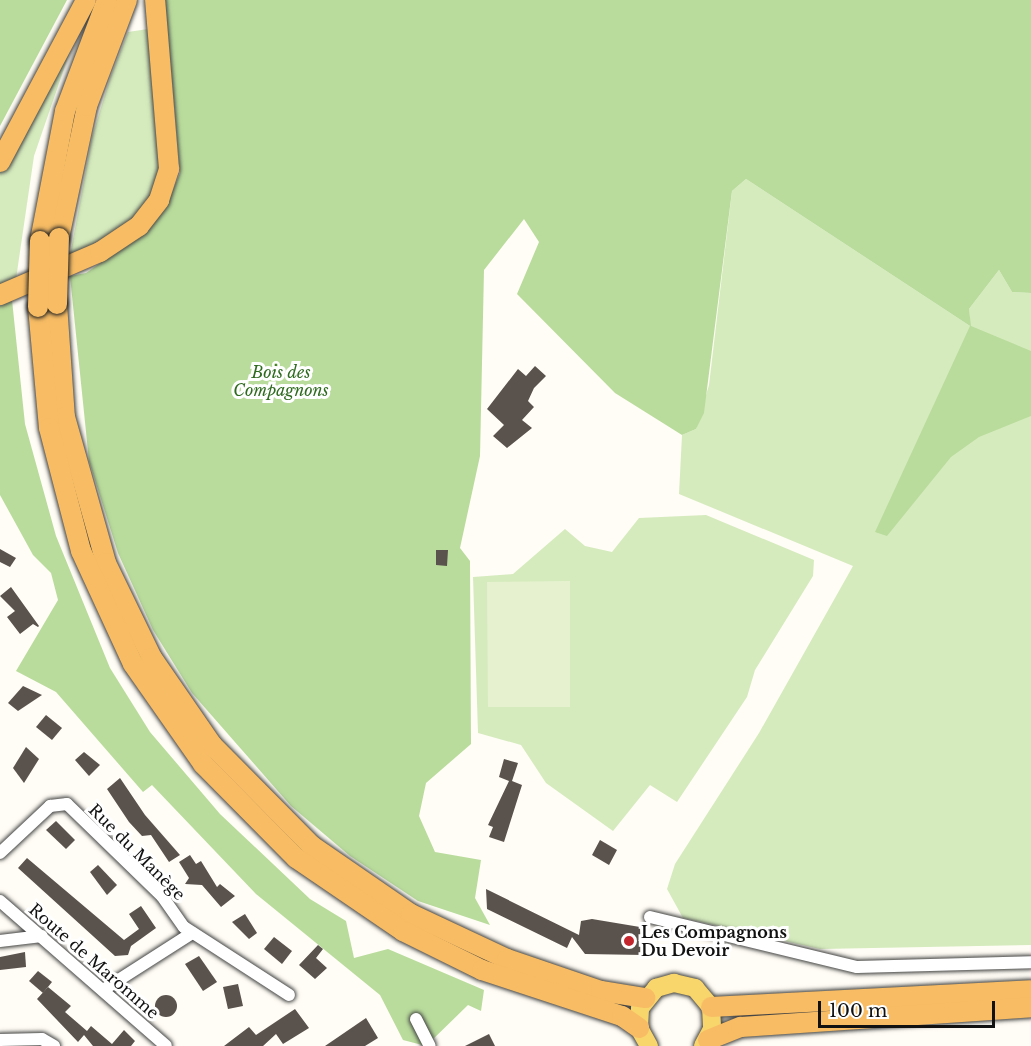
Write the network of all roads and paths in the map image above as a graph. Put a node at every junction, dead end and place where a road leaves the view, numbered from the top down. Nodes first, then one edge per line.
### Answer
1 (86, 0) edge
2 (107, 0) edge
3 (127, 0) edge
4 (155, 0) edge
5 (0, 162) edge
6 (50, 239) junction
7 (0, 296) edge
8 (48, 306) junction
9 (0, 853) edge
10 (0, 901) edge
11 (650, 917) dead end
12 (192, 933) junction
13 (42, 936) junction
14 (0, 941) edge
15 (1031, 962) edge
16 (103, 990) junction
17 (1031, 990) edge
18 (289, 995) dead end
19 (645, 998) junction
20 (711, 1007) junction
21 (1031, 1007) edge
22 (416, 1019) dead end
23 (639, 1028) junction
24 (0, 1040) edge
25 (705, 1043) edge
26 (54, 1046) edge
27 (165, 1046) edge
28 (430, 1046) edge
29 (649, 1046) edge

1 - 5 highway
2 - 6 highway
3 - 6 highway
4 - 7 highway
6 - 8 highway, bridge
8 - 19 highway
8 - 23 highway
9 - 12 street, Rue du Manège
10 - 13 street, Route de Maromme
11 - 15 street
12 - 16 street
12 - 18 street, Rue du Manège
13 - 14 street
13 - 16 street, Route de Maromme
16 - 27 street, Route de Maromme
17 - 20 highway
19 - 20 main road
19 - 23 main road
20 - 25 main road
21 - 25 highway
22 - 28 street
23 - 29 main road
24 - 26 street

